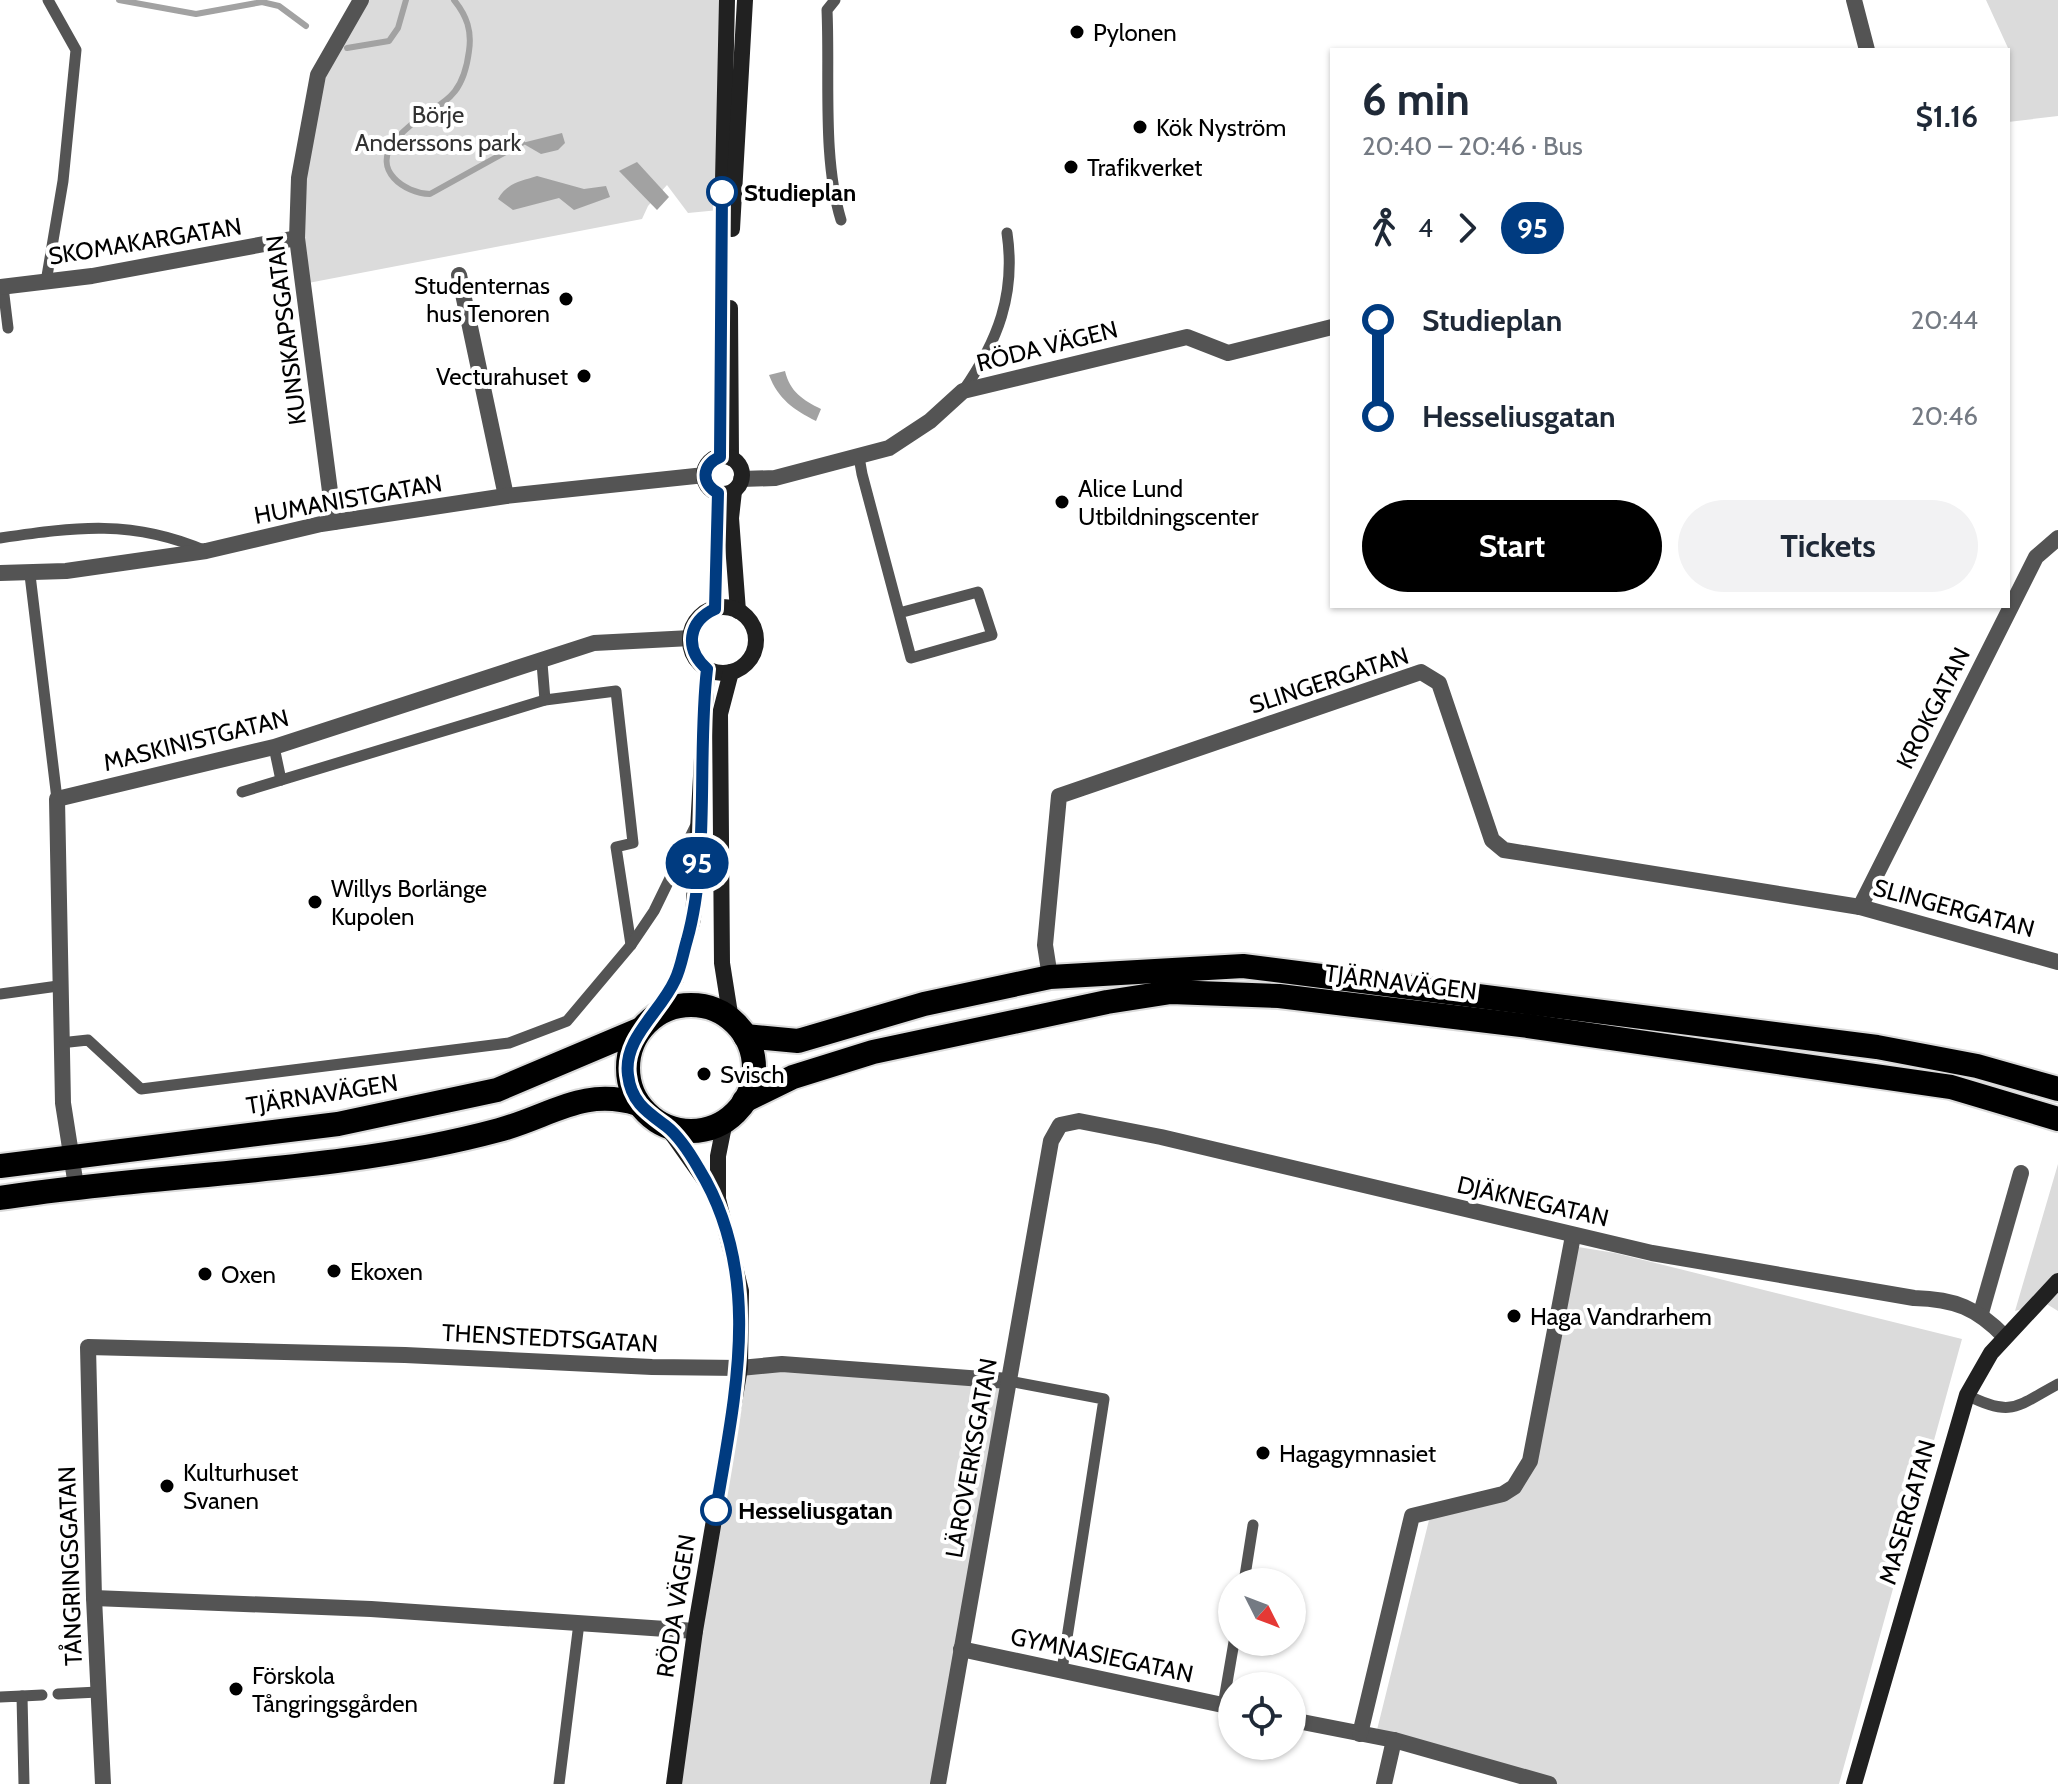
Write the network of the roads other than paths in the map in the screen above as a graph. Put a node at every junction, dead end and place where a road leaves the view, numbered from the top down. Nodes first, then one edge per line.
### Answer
1 (48, 0) edge
2 (361, 0) edge
3 (727, 0) edge
4 (745, 0) edge
5 (835, 0) edge
6 (1854, 0) edge
7 (1866, 48) edge
8 (841, 220) dead end
9 (727, 229) junction
10 (1007, 233) dead end
11 (297, 238) junction
12 (459, 275) dead end
13 (46, 282) junction
14 (2, 287) edge
15 (8, 328) dead end
16 (1330, 328) edge
17 (963, 391) junction
18 (725, 457) junction
19 (859, 457) junction
20 (705, 475) junction
21 (731, 488) junction
22 (506, 496) junction
23 (334, 522) junction
24 (0, 538) edge
25 (2058, 538) edge
26 (206, 551) junction
27 (0, 573) edge
28 (30, 575) junction
29 (715, 609) junction
30 (738, 611) junction
31 (899, 613) junction
32 (691, 638) junction
33 (542, 663) junction
34 (707, 669) junction
35 (731, 672) junction
36 (545, 700) junction
37 (274, 747) junction
38 (281, 780) junction
39 (242, 792) dead end
40 (57, 799) junction
41 (700, 816) junction
42 (1860, 907) junction
43 (631, 945) junction
44 (2058, 962) edge
45 (1050, 977) junction
46 (58, 986) junction
47 (0, 994) edge
48 (648, 1023) junction
49 (738, 1028) junction
50 (60, 1043) junction
51 (2058, 1089) edge
52 (744, 1101) junction
53 (638, 1104) junction
54 (2058, 1119) edge
55 (725, 1121) junction
56 (667, 1127) junction
57 (1051, 1141) joint
58 (71, 1156) junction
59 (0, 1166) edge
60 (2021, 1173) dead end
61 (76, 1186) junction
62 (0, 1198) edge
63 (718, 1199) junction
64 (1573, 1236) junction
65 (2058, 1281) edge
66 (1981, 1313) junction
67 (2005, 1337) junction
68 (88, 1347) joint
69 (740, 1368) junction
70 (1009, 1381) junction
71 (2058, 1384) edge
72 (1967, 1395) junction
73 (1253, 1525) dead end
74 (1246, 1568) edge
75 (94, 1598) junction
76 (579, 1623) junction
77 (695, 1631) junction
78 (961, 1649) junction
79 (1062, 1670) junction
80 (98, 1692) junction
81 (58, 1694) dead end
82 (42, 1695) dead end
83 (22, 1696) junction
84 (0, 1697) edge
85 (1218, 1704) edge
86 (1306, 1723) edge
87 (1360, 1734) junction
88 (1394, 1740) junction
89 (24, 1784) edge
90 (103, 1784) edge
91 (559, 1784) edge
92 (674, 1784) edge
93 (938, 1784) edge
94 (1384, 1784) edge
95 (1549, 1784) edge
96 (1854, 1784) edge

1 - 13 lane
2 - 11 street, KUNSKAPSGATAN
3 - 9 street
4 - 9 street
5 - 8 lane
6 - 7 street
9 - 18 street
10 - 17 lane
11 - 13 street, SKOMAKARGATAN
11 - 23 street, KUNSKAPSGATAN
12 - 22 street
13 - 14 street, SKOMAKARGATAN
14 - 15 lane
16 - 17 street, RÖDA VÄGEN
17 - 19 street, RÖDA VÄGEN
18 - 20 street
18 - 21 street
19 - 21 street, RÖDA VÄGEN
19 - 31 lane
20 - 21 street
20 - 22 street, HUMANISTGATAN
21 - 29 street
21 - 30 street
22 - 23 street, HUMANISTGATAN
23 - 26 street, HUMANISTGATAN
24 - 26 lane
25 - 42 street, KROKGATAN
26 - 28 street, HUMANISTGATAN
27 - 28 street, HUMANISTGATAN
28 - 40 lane
29 - 30 street
29 - 32 street
30 - 35 street
31 - 31 lane
32 - 33 street, MASKINISTGATAN
32 - 34 street
33 - 36 lane
33 - 37 street, MASKINISTGATAN
34 - 35 street
34 - 41 street
35 - 49 street
36 - 38 lane
36 - 43 lane
37 - 38 lane
37 - 40 street, MASKINISTGATAN
38 - 39 lane
40 - 46 street
41 - 43 lane
41 - 48 street
42 - 44 street, SLINGERGATAN
42 - 45 street, SLINGERGATAN
43 - 50 lane
45 - 49 highway, TJÄRNAVÄGEN
45 - 51 highway, TJÄRNAVÄGEN
46 - 47 lane
46 - 50 street
48 - 49 highway
48 - 53 highway
48 - 58 highway, TJÄRNAVÄGEN
49 - 52 highway
50 - 58 street
52 - 54 highway, TJÄRNAVÄGEN
52 - 55 highway
53 - 56 highway
53 - 61 highway
55 - 56 highway
55 - 63 street, RÖDA VÄGEN
56 - 63 street, RÖDA VÄGEN
57 - 64 street, DJÄKNEGATAN
57 - 70 street, LÄROVERKSGATAN
58 - 59 highway, TJÄRNAVÄGEN
58 - 61 street
60 - 66 street
61 - 62 highway
63 - 69 street, RÖDA VÄGEN
64 - 66 street, DJÄKNEGATAN
64 - 87 street
65 - 67 street, MASERGATAN
66 - 67 street, DJÄKNEGATAN
67 - 72 street, MASERGATAN
68 - 69 street, THENSTEDTSGATAN
68 - 75 street, TÅNGRINGSGATAN
69 - 70 street, THENSTEDTSGATAN
69 - 77 street, RÖDA VÄGEN
70 - 78 street, LÄROVERKSGATAN
70 - 79 lane
71 - 72 lane
72 - 96 street, MASERGATAN
73 - 74 lane
75 - 76 street
75 - 80 street, TÅNGRINGSGATAN
76 - 77 street
76 - 91 lane
77 - 92 street, RÖDA VÄGEN
78 - 79 street, GYMNASIEGATAN
78 - 93 street, LÄROVERKSGATAN
79 - 85 street, GYMNASIEGATAN
80 - 81 lane
80 - 90 street, TÅNGRINGSGATAN
82 - 83 lane
83 - 84 lane
83 - 89 lane
86 - 87 street
87 - 88 street
88 - 94 street
88 - 95 street

